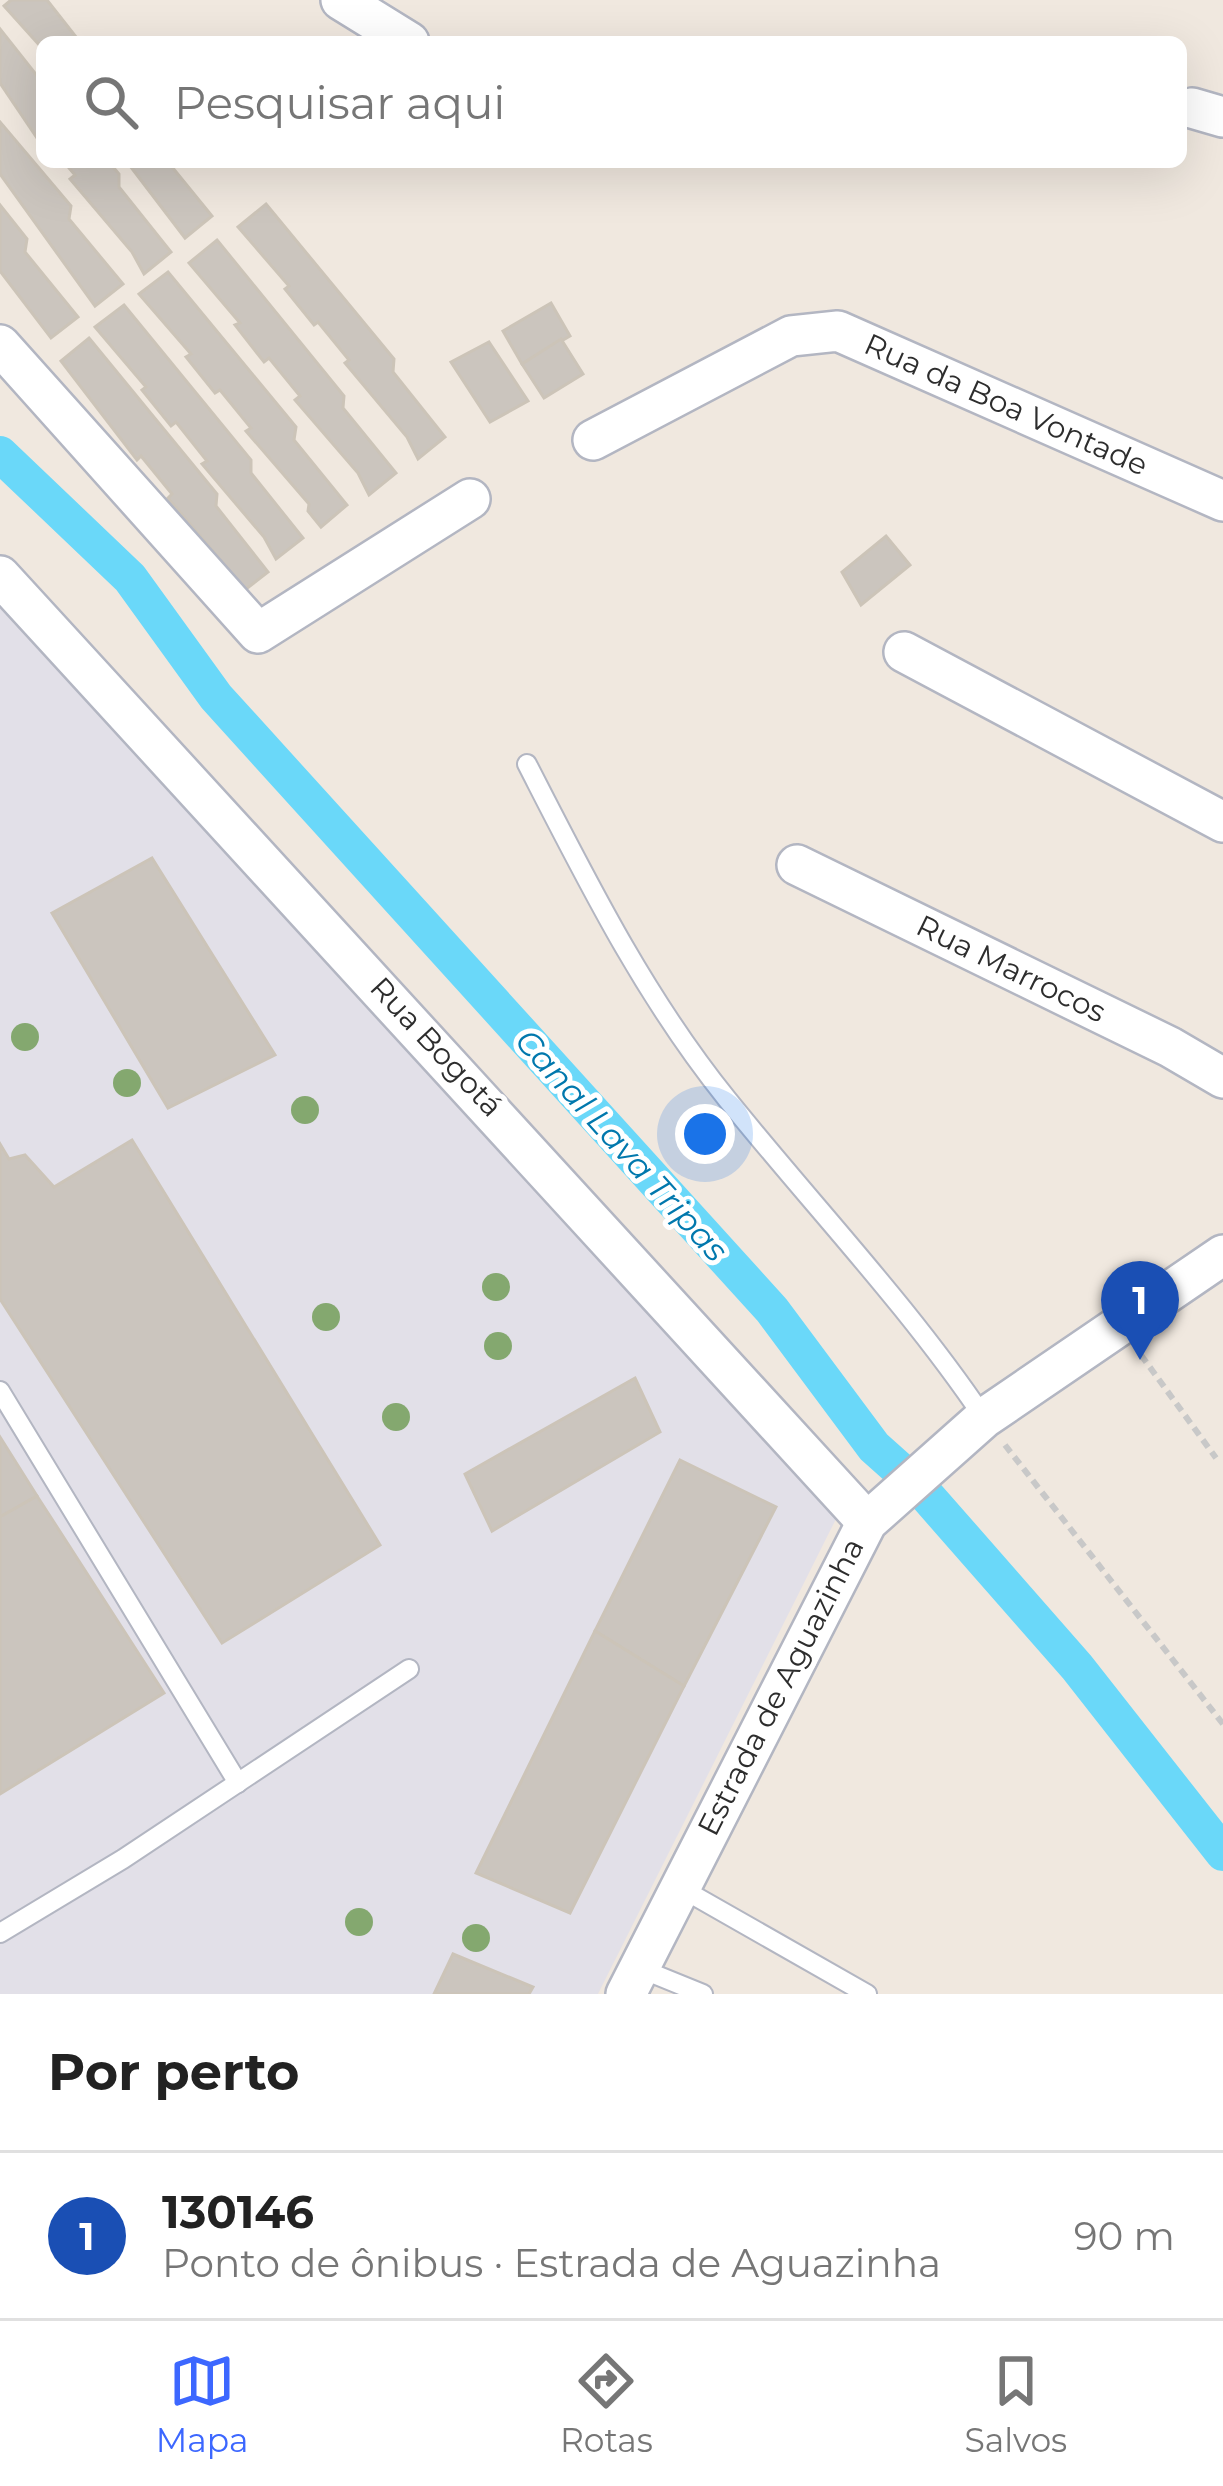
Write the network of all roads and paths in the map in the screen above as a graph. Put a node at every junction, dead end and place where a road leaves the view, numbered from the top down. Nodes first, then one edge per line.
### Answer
1 (341, 0) edge
2 (399, 36) edge
3 (0, 345) edge
4 (593, 440) dead end
5 (470, 499) dead end
6 (1223, 501) edge
7 (0, 576) edge
8 (904, 652) dead end
9 (527, 764) dead end
10 (1223, 822) edge
11 (797, 865) dead end
12 (1223, 1078) edge
13 (1223, 1255) edge
14 (1118, 1323) junction
15 (0, 1391) edge
16 (973, 1426) junction
17 (1216, 1458) dead end
18 (867, 1522) junction
19 (409, 1669) dead end
20 (1223, 1724) edge
21 (238, 1783) junction
22 (679, 1887) junction
23 (0, 1934) edge
24 (632, 1981) edge
25 (703, 1994) edge
26 (867, 1994) edge

1 - 2 street
3 - 5 street
4 - 6 street, Rua da Boa Vontade
7 - 18 street, Rua Bogotá
8 - 10 street
9 - 16 lane
11 - 12 street, Rua Marrocos
13 - 14 street, Estrada de Aguazinha
14 - 16 street, Estrada de Aguazinha
14 - 17 path
15 - 21 lane
16 - 18 street, Estrada de Aguazinha
16 - 20 path
18 - 22 street, Estrada de Aguazinha
19 - 21 lane
21 - 23 lane
22 - 24 street, Estrada de Aguazinha
22 - 26 lane
24 - 25 lane

